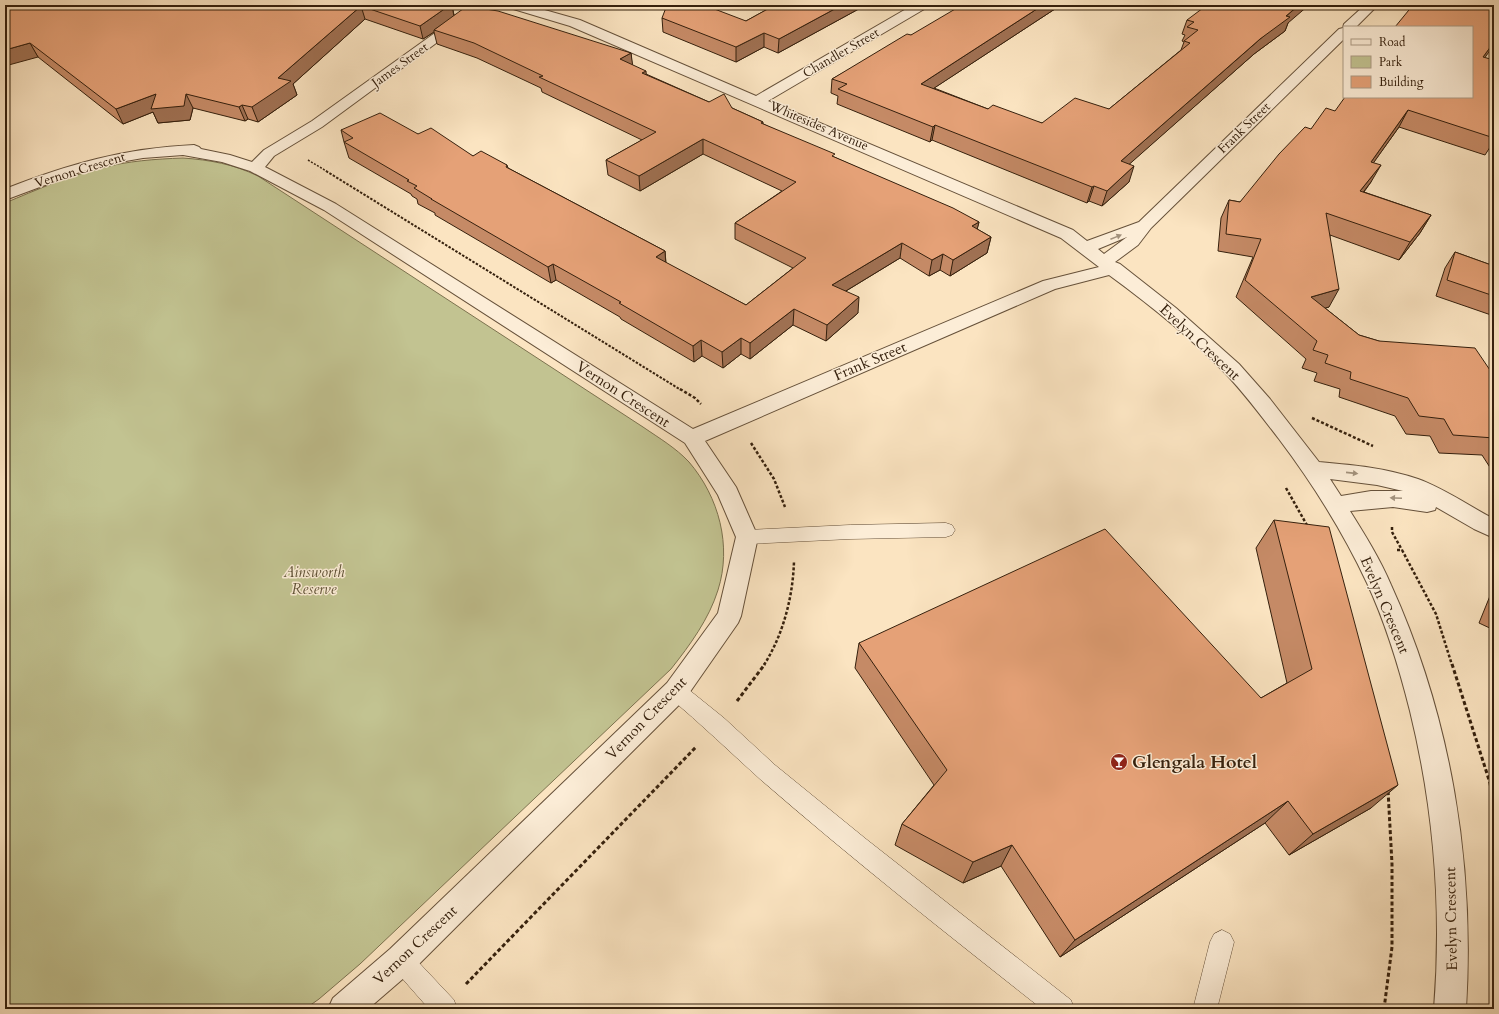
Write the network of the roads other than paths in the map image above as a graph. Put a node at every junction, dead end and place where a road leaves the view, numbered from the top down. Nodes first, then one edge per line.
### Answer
1 (482, 5) edge
2 (514, 5) edge
3 (922, 5) edge
4 (1372, 5) edge
5 (1350, 26) edge
6 (1343, 33) edge
7 (759, 100) junction
8 (317, 124) junction
9 (262, 163) junction
10 (5, 195) edge
11 (1099, 257) junction
12 (1049, 285) junction
13 (692, 438) junction
14 (1313, 469) junction
15 (1336, 505) junction
16 (1474, 519) junction
17 (1494, 529) edge
18 (946, 530) dead end
19 (747, 537) junction
20 (676, 691) junction
21 (1222, 942) dead end
22 (401, 960) junction
23 (444, 1008) edge
24 (344, 1009) edge
25 (1062, 1009) edge
26 (1205, 1009) edge
27 (1450, 1009) edge

1 - 8 street, James Street
2 - 7 street, Whitesides Avenue
3 - 7 street, Chandler Street
4 - 5 street
6 - 11 street, Frank Street
7 - 11 street, Whitesides Avenue
8 - 9 street, James Street
8 - 9 street, James Street
9 - 10 street, Vernon Crescent
9 - 13 street, Vernon Crescent
11 - 12 street, Frank Street
11 - 12 street, Frank Street
11 - 14 street, Evelyn Crescent
12 - 13 street, Frank Street
13 - 19 street, Vernon Crescent
14 - 15 street, Evelyn Crescent
14 -> 16 street
16 -> 15 street
15 - 27 street, Evelyn Crescent
16 - 17 street
18 - 19 lane
19 - 20 street, Vernon Crescent
20 - 22 street, Vernon Crescent
20 - 25 lane
21 - 26 lane
22 - 23 lane
22 - 24 street, Vernon Crescent

